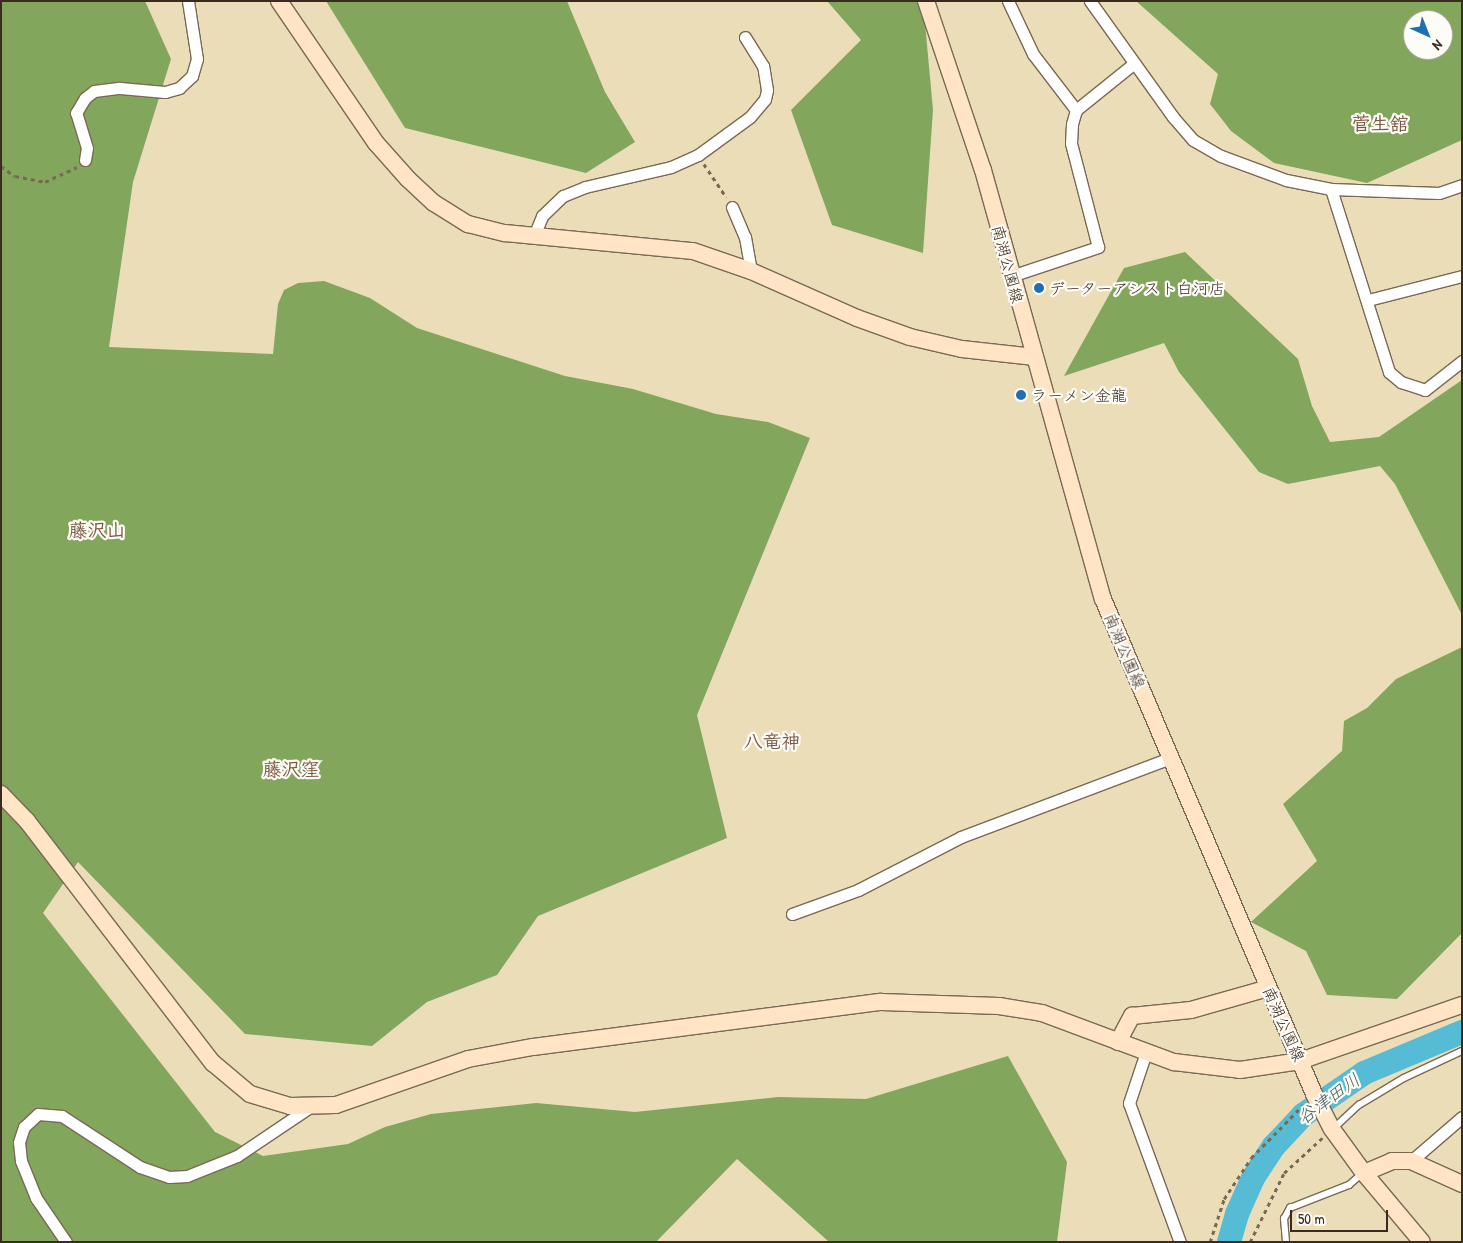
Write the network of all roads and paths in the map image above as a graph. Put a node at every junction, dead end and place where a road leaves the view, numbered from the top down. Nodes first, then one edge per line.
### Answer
1 (188, 1) edge
2 (278, 1) edge
3 (926, 1) edge
4 (1008, 1) edge
5 (1090, 1) edge
6 (745, 37) dead end
7 (1133, 64) junction
8 (1076, 110) junction
9 (698, 155) junction
10 (85, 160) joint
11 (1, 166) edge
12 (1462, 185) edge
13 (1331, 189) junction
14 (732, 207) joint
15 (534, 236) junction
16 (750, 271) junction
17 (1011, 276) junction
18 (1462, 276) edge
19 (1368, 300) junction
20 (1034, 357) junction
21 (1462, 361) edge
22 (1170, 758) junction
23 (1, 794) edge
24 (792, 914) dead end
25 (1268, 988) junction
26 (1462, 1005) edge
27 (1118, 1042) junction
28 (1146, 1052) junction
29 (1462, 1052) edge
30 (1300, 1061) junction
31 (1314, 1094) junction
32 (310, 1107) junction
33 (1462, 1117) edge
34 (1332, 1129) junction
35 (1410, 1161) junction
36 (1364, 1173) junction
37 (1462, 1184) edge
38 (66, 1242) edge
39 (1180, 1242) edge
40 (1210, 1242) edge
41 (1250, 1242) edge
42 (1286, 1242) edge
43 (1422, 1242) edge

1 - 10 street
2 - 15 street
3 - 17 street, 南湖公園線
4 - 8 street
5 - 7 street
6 - 9 street
7 - 8 street
7 - 13 street
8 - 17 street
9 - 14 path
9 - 15 street
10 - 11 path
12 - 13 street
13 - 19 street
14 - 16 street
15 - 16 street
16 - 20 street
17 - 20 street, 南湖公園線
18 - 19 street
19 - 21 street
20 - 22 street, 南湖公園線
22 - 24 street
22 - 25 street, 南湖公園線
23 - 32 street
25 - 27 street
25 - 30 street, 南湖公園線
26 - 30 street
27 - 28 street
27 - 32 street
28 - 30 street
28 - 39 street
29 - 34 lane
30 - 31 street, 南湖公園線
31 - 34 street, 南湖公園線
31 - 40 path
32 - 38 street
33 - 35 street
34 - 36 street, 南湖公園線
34 - 41 path
35 - 36 street
35 - 37 street
36 - 42 lane
36 - 43 street, 南湖公園線

